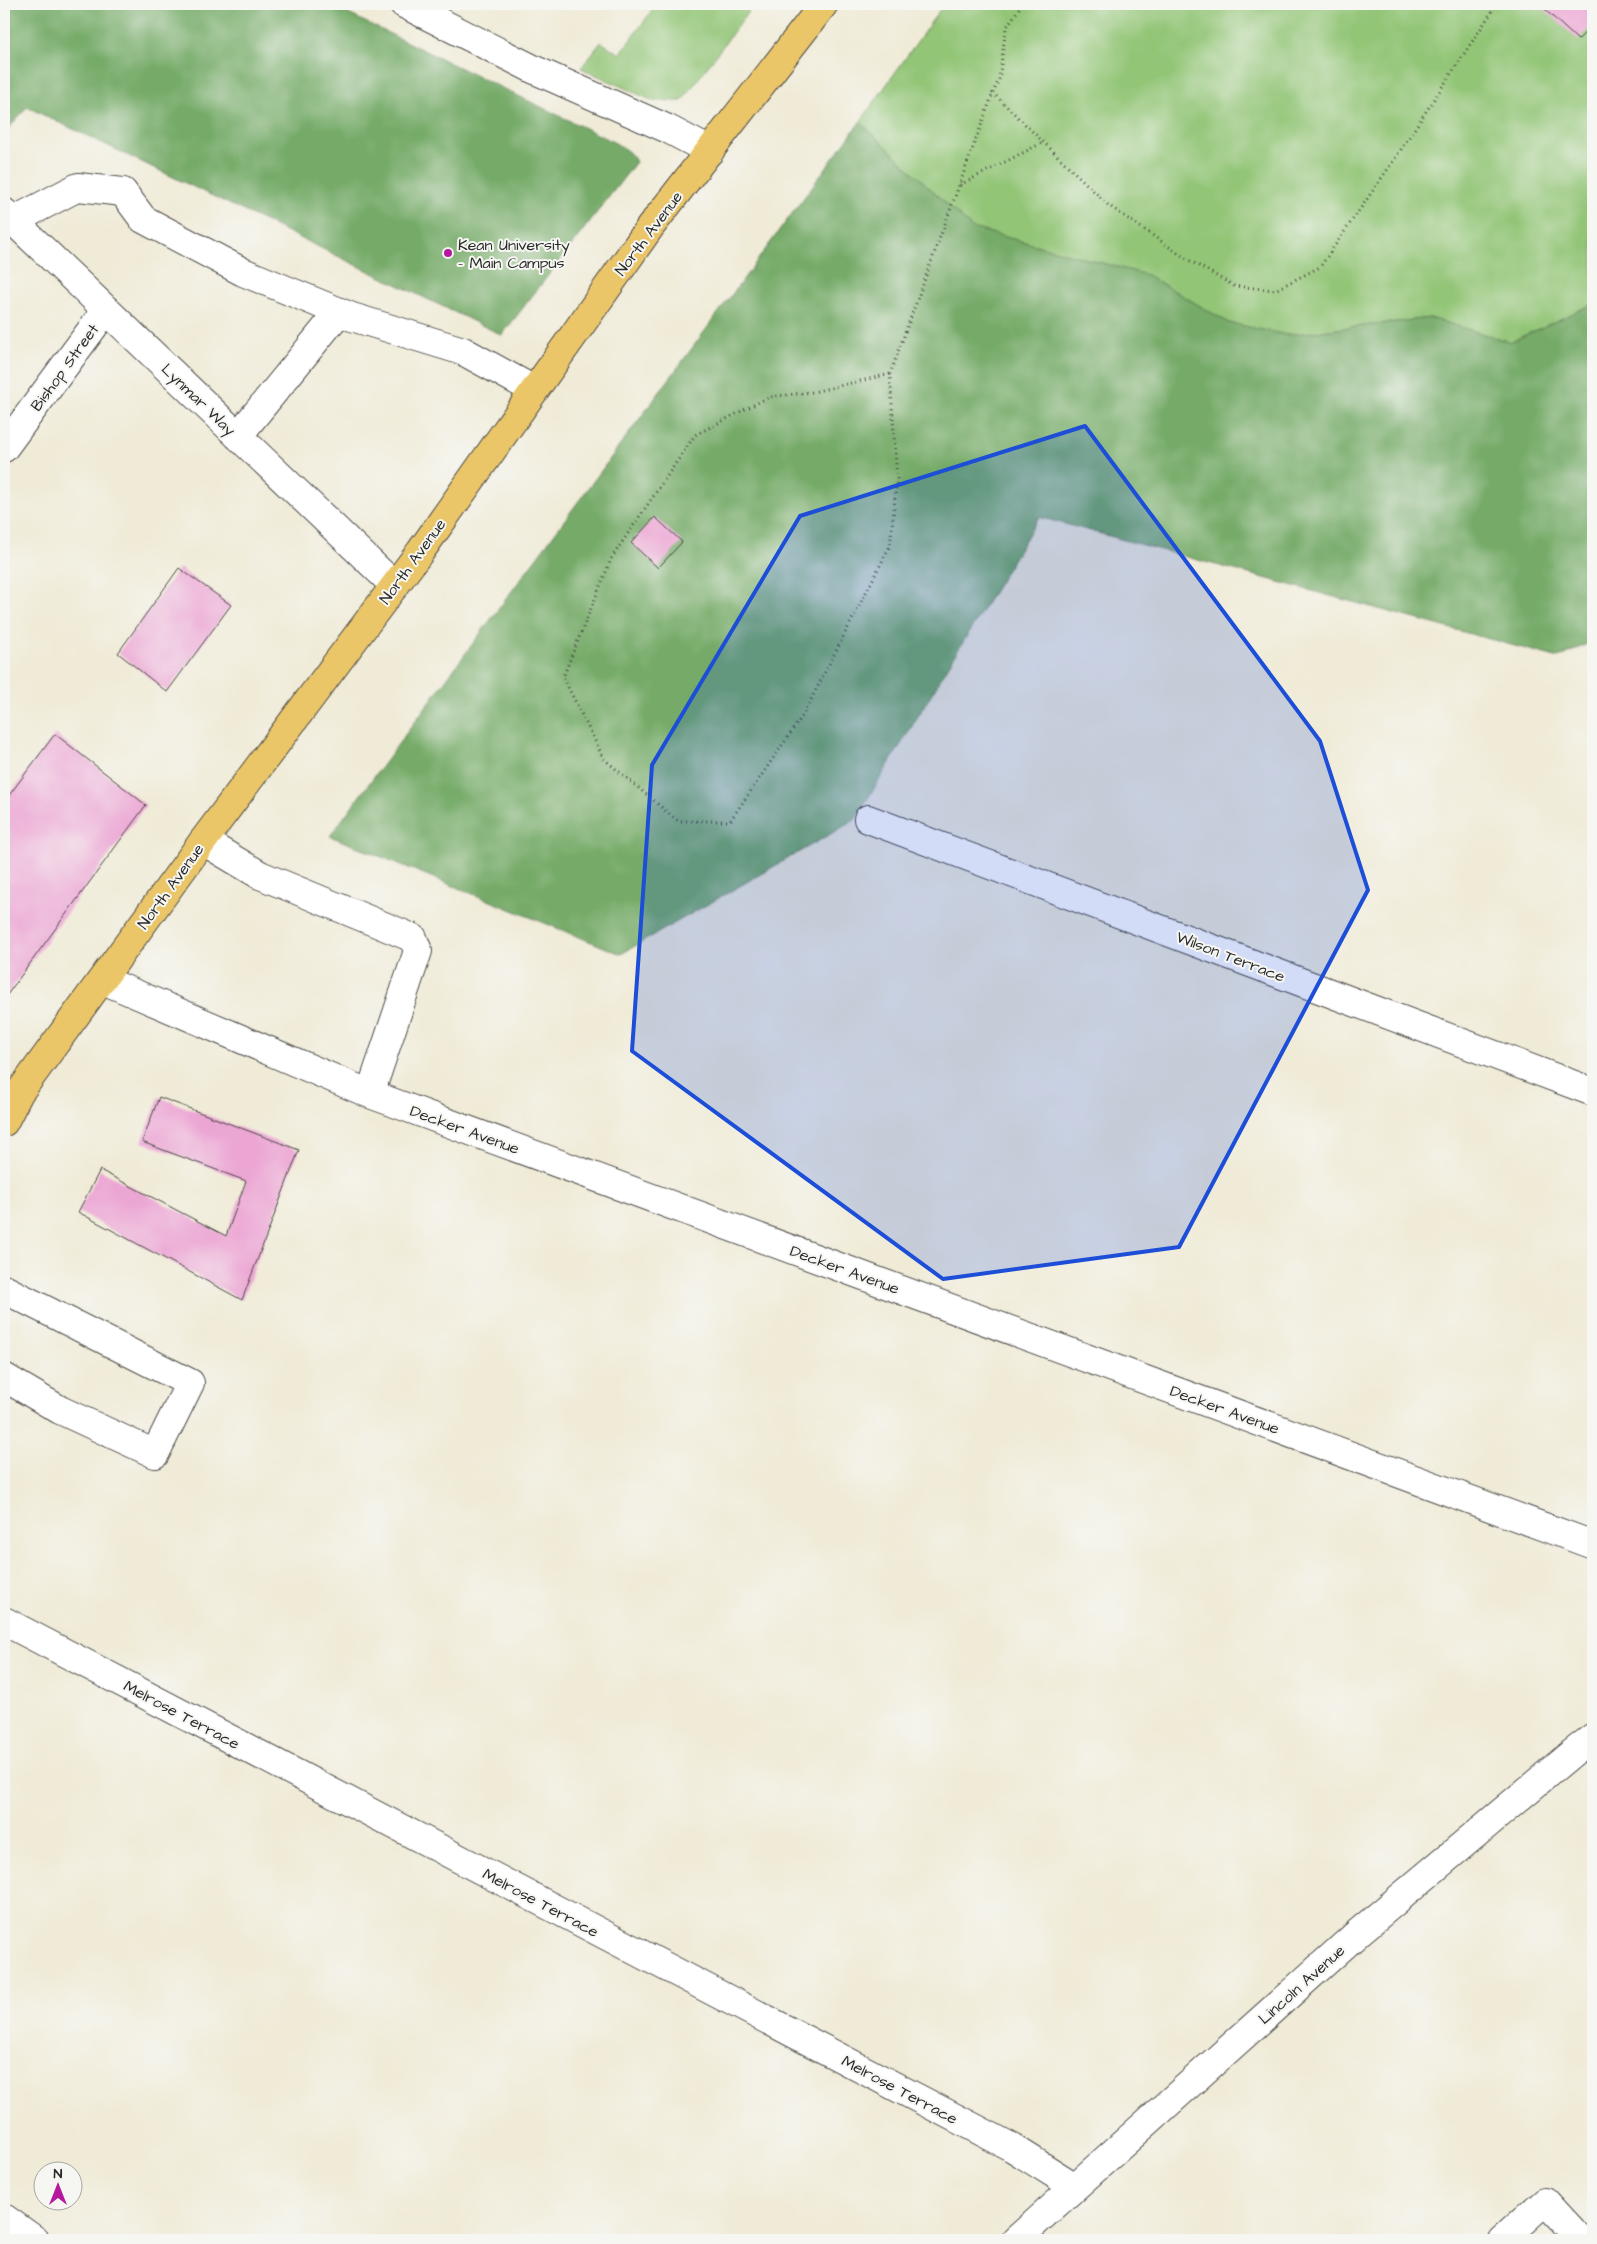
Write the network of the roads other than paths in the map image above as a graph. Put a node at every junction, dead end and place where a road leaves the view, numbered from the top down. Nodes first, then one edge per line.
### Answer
1 (404, 4) edge
2 (824, 4) edge
3 (710, 151) junction
4 (9, 216) edge
5 (106, 310) junction
6 (339, 312) junction
7 (534, 390) junction
8 (238, 436) junction
9 (4, 448) edge
10 (395, 586) junction
11 (868, 819) dead end
12 (202, 841) junction
13 (103, 980) junction
14 (1593, 1092) edge
15 (370, 1094) junction
16 (4, 1122) edge
17 (4, 1289) edge
18 (4, 1377) edge
19 (1593, 1545) edge
20 (4, 1621) edge
21 (1593, 1737) edge
22 (1075, 2187) junction
23 (4, 2218) edge
24 (35, 2240) edge
25 (1016, 2240) edge
26 (1502, 2240) edge
27 (1581, 2240) edge

1 - 3 street
2 - 3 main road, North Avenue
3 - 7 main road, North Avenue
4 - 5 street, Lynmar Way
4 - 6 street
5 - 8 street, Lynmar Way
5 - 9 street, Bishop Street
6 - 7 street
6 - 8 street
7 - 10 main road, North Avenue
8 - 10 street, Lynmar Way
10 - 12 main road, North Avenue
11 - 14 street, Wilson Terrace
12 - 13 main road, North Avenue
12 - 15 street
13 - 15 street, Decker Avenue
13 - 16 main road, North Avenue
15 - 19 street, Decker Avenue
17 - 18 street
20 - 22 street, Melrose Terrace
21 - 22 street, Lincoln Avenue
22 - 25 street, Lincoln Avenue
23 - 24 street
26 - 27 street

